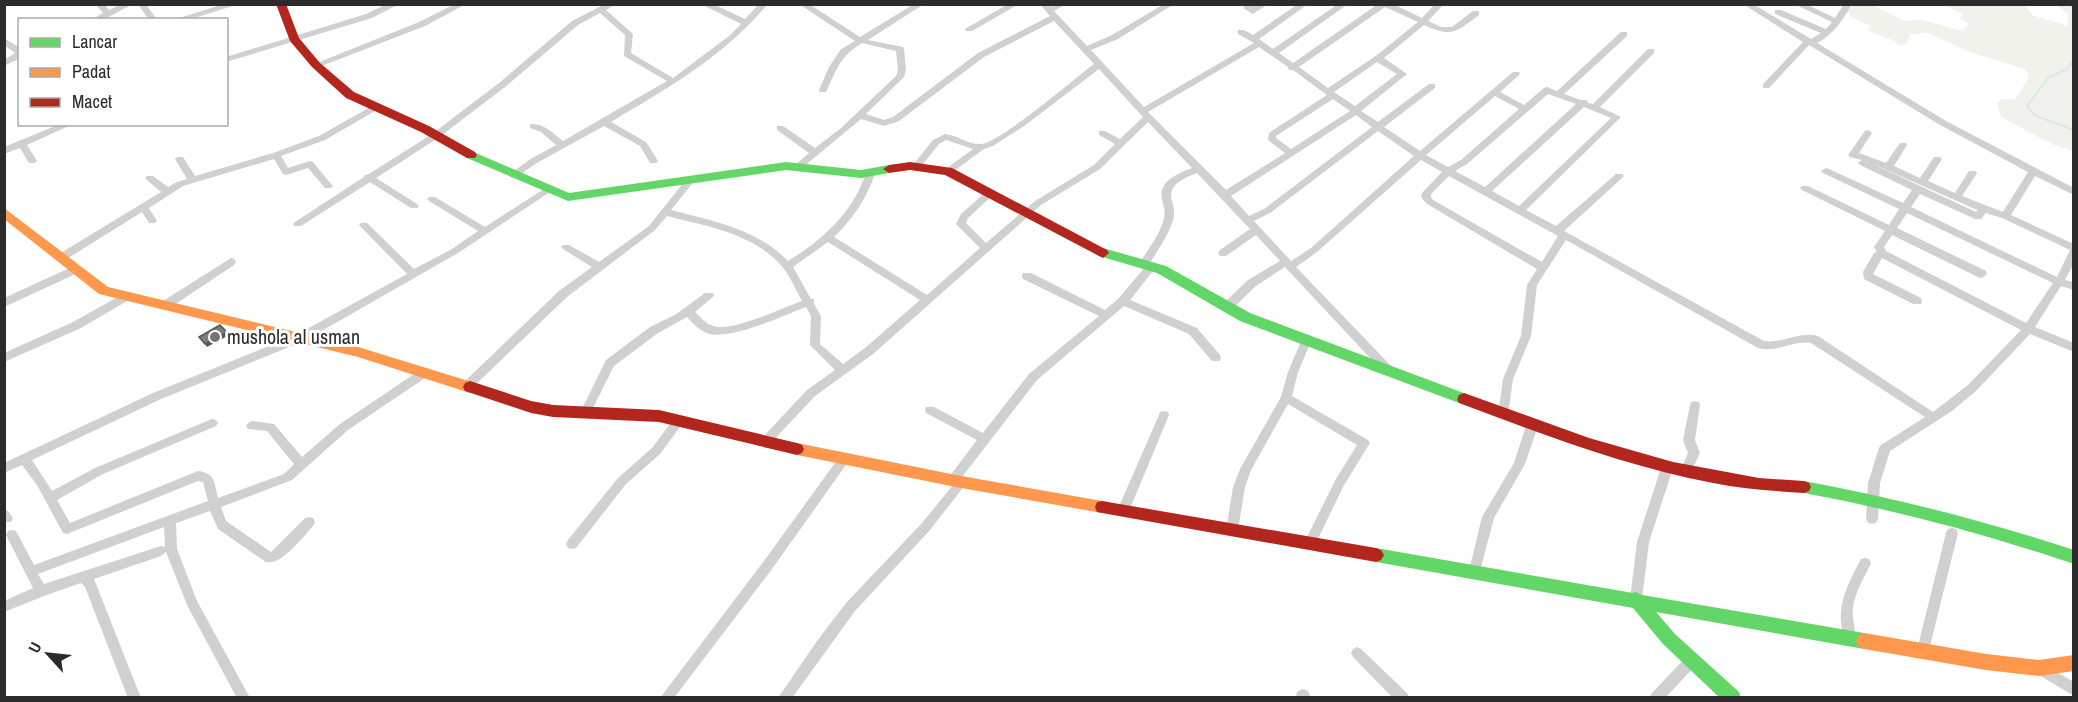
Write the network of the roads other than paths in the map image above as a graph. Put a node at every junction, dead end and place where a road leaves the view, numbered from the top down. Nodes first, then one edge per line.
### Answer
1 (99, 4) edge
2 (129, 4) edge
3 (142, 4) edge
4 (235, 4) edge
5 (281, 4) edge
6 (395, 4) edge
7 (462, 4) edge
8 (612, 4) edge
9 (705, 4) edge
10 (764, 4) edge
11 (803, 4) edge
12 (920, 4) edge
13 (1015, 4) edge
14 (1062, 4) edge
15 (1170, 4) edge
16 (1253, 4) edge
17 (1264, 4) edge
18 (1304, 4) edge
19 (1344, 4) edge
20 (1385, 4) edge
21 (1440, 4) edge
22 (1746, 4) edge
23 (1798, 4) edge
24 (1848, 4) edge
25 (601, 10) junction
26 (1050, 10) edge
27 (1778, 12) dead end
28 (108, 14) junction
29 (1476, 14) dead end
30 (99, 18) edge
31 (152, 18) edge
32 (184, 18) edge
33 (1421, 21) junction
34 (746, 22) junction
35 (1838, 22) junction
36 (969, 29) dead end
37 (1241, 32) dead end
38 (1826, 32) junction
39 (1624, 34) dead end
40 (294, 39) junction
41 (4, 40) edge
42 (859, 40) junction
43 (1256, 41) junction
44 (1813, 42) junction
45 (1087, 49) junction
46 (18, 51) edge
47 (1651, 51) dead end
48 (1275, 52) junction
49 (18, 54) edge
50 (1380, 57) junction
51 (228, 59) edge
52 (4, 64) edge
53 (1100, 64) junction
54 (316, 65) junction
55 (1292, 68) junction
56 (1516, 74) dead end
57 (673, 81) junction
58 (1432, 86) dead end
59 (1766, 86) dead end
60 (824, 90) dead end
61 (1494, 93) junction
62 (1560, 93) junction
63 (1330, 94) junction
64 (1584, 102) junction
65 (374, 108) junction
66 (1525, 108) junction
67 (1595, 108) junction
68 (1354, 111) junction
69 (1145, 114) junction
70 (859, 115) junction
71 (605, 123) junction
72 (64, 126) edge
73 (533, 126) dead end
74 (1380, 126) junction
75 (780, 128) dead end
76 (1868, 133) dead end
77 (1102, 134) dead end
78 (435, 136) junction
79 (22, 143) junction
80 (1122, 144) junction
81 (1903, 145) dead end
82 (563, 146) junction
83 (981, 147) junction
84 (4, 151) edge
85 (814, 152) junction
86 (1291, 153) junction
87 (276, 155) junction
88 (1420, 156) junction
89 (180, 159) dead end
90 (1854, 159) dead end
91 (1937, 159) dead end
92 (32, 161) dead end
93 (653, 161) dead end
94 (799, 166) junction
95 (916, 167) junction
96 (1888, 167) junction
97 (1199, 168) junction
98 (948, 171) junction
99 (1448, 171) junction
100 (1826, 171) dead end
101 (2032, 172) junction
102 (1972, 173) dead end
103 (870, 174) junction
104 (514, 175) junction
105 (368, 177) junction
106 (1619, 177) dead end
107 (150, 178) dead end
108 (192, 179) junction
109 (692, 179) junction
110 (1920, 185) junction
111 (328, 186) dead end
112 (1805, 188) dead end
113 (546, 189) junction
114 (166, 191) junction
115 (1486, 192) junction
116 (2073, 192) edge
117 (989, 194) junction
118 (1225, 195) junction
119 (1957, 197) junction
120 (432, 199) dead end
121 (143, 206) junction
122 (414, 207) dead end
123 (1906, 209) junction
124 (1984, 209) junction
125 (1519, 211) junction
126 (666, 212) junction
127 (1027, 213) junction
128 (6, 214) edge
129 (2005, 216) junction
130 (1248, 220) junction
131 (152, 221) dead end
132 (298, 224) dead end
133 (364, 225) dead end
134 (2033, 229) junction
135 (1256, 230) junction
136 (1891, 230) junction
137 (486, 232) junction
138 (1560, 233) junction
139 (827, 237) junction
140 (2024, 237) dead end
141 (566, 247) dead end
142 (986, 248) junction
143 (2073, 250) edge
144 (1223, 253) dead end
145 (1883, 254) junction
146 (62, 257) junction
147 (231, 262) dead end
148 (1288, 264) junction
149 (1148, 265) junction
150 (787, 266) junction
151 (599, 267) junction
152 (1544, 268) junction
153 (2070, 268) edge
154 (76, 269) junction
155 (413, 274) junction
156 (1982, 274) dead end
157 (1027, 276) dead end
158 (2059, 282) junction
159 (2073, 286) edge
160 (709, 296) dead end
161 (123, 298) junction
162 (926, 299) junction
163 (1123, 301) junction
164 (1917, 301) dead end
165 (810, 302) junction
166 (4, 303) edge
167 (164, 306) junction
168 (1226, 308) junction
169 (688, 312) junction
170 (1106, 315) junction
171 (2028, 329) junction
172 (300, 338) junction
173 (1307, 339) junction
174 (2073, 348) edge
175 (4, 358) edge
176 (1216, 358) dead end
177 (843, 370) junction
178 (1390, 371) junction
179 (424, 373) junction
180 (468, 385) junction
181 (1286, 398) junction
182 (1695, 405) dead end
183 (930, 410) dead end
184 (585, 413) junction
185 (1164, 415) dead end
186 (1503, 415) junction
187 (1933, 417) junction
188 (679, 420) junction
189 (212, 423) dead end
190 (252, 426) dead end
191 (1532, 426) junction
192 (985, 439) junction
193 (765, 442) junction
194 (24, 458) junction
195 (844, 459) junction
196 (301, 464) junction
197 (4, 468) edge
198 (1667, 468) junction
199 (1686, 471) junction
200 (957, 481) junction
201 (49, 499) junction
202 (1874, 500) junction
203 (215, 504) junction
204 (1123, 511) junction
205 (1872, 519) dead end
206 (170, 520) junction
207 (309, 522) dead end
208 (1232, 530) junction
209 (1952, 533) dead end
210 (12, 535) dead end
211 (1310, 543) junction
212 (572, 544) dead end
213 (160, 551) dead end
214 (2073, 557) edge
215 (1865, 563) dead end
216 (31, 571) junction
217 (1475, 572) junction
218 (84, 578) junction
219 (41, 591) junction
220 (1636, 599) junction
221 (4, 607) edge
222 (1850, 637) junction
223 (1923, 650) junction
224 (1357, 653) dead end
225 (1692, 660) junction
226 (2073, 663) edge
227 (2039, 668) junction
228 (2073, 690) edge
229 (135, 698) edge
230 (244, 698) edge
231 (666, 698) edge
232 (784, 698) edge
233 (1403, 698) edge
234 (1656, 698) edge
235 (1733, 698) edge

1 - 28 street
2 - 28 street
3 - 31 street
4 - 32 street
5 - 40 street
6 - 40 street
7 - 54 street
8 - 25 street
9 - 34 street
10 - 34 street
11 - 42 street
12 - 42 street
13 - 36 street
14 - 26 street
15 - 45 street
16 - 17 street
18 - 43 street
19 - 48 street
20 - 33 street
20 - 55 street
21 - 33 street
22 - 44 street
23 - 35 street
24 - 35 street
25 - 57 street
25 - 78 street
26 - 45 street
26 - 70 street
27 - 38 street
28 - 30 street
29 - 33 street
33 - 50 street
34 - 57 street
35 - 38 street
37 - 43 street
38 - 44 street
39 - 62 street
40 - 51 street
40 - 54 street
41 - 46 street
42 - 60 street
42 - 70 street
43 - 48 street
43 - 69 street
44 - 59 street
44 - 101 street
45 - 53 street
47 - 67 street
48 - 55 street
49 - 52 street
50 - 63 street
50 - 68 street
53 - 69 street
53 - 83 street
54 - 65 street
55 - 63 street
56 - 61 street
57 - 71 street
58 - 74 street
61 - 66 street
61 - 88 street
62 - 64 street
62 - 66 street
63 - 68 street
63 - 86 street
64 - 67 street
64 - 115 street
65 - 78 street
65 - 87 street
66 - 99 street
67 - 125 street
68 - 74 street
68 - 86 street
69 - 80 street
69 - 97 street
70 - 85 street
71 - 82 street
71 - 93 street
72 - 79 street
73 - 82 street
74 - 88 street
74 - 130 street
75 - 85 street
76 - 96 street
77 - 80 street
78 - 104 street
78 - 105 street
79 - 84 street
79 - 92 street
80 - 127 street
81 - 96 street
82 - 104 street
83 - 95 street
83 - 98 street
85 - 94 street
86 - 118 street
87 - 108 street
87 - 111 street
88 - 99 street
88 - 148 street
89 - 108 street
90 - 110 street
91 - 110 street
94 - 103 street
94 - 109 street
95 - 98 street
95 - 103 street
96 - 110 street
97 - 118 street
97 - 149 street
98 - 117 street
99 - 115 street
99 - 152 street
100 - 123 street
101 - 116 street
101 - 129 street
102 - 119 street
103 - 139 street
104 - 113 street
105 - 122 street
105 - 132 street
106 - 138 street
107 - 114 street
108 - 114 street
109 - 113 street
109 - 126 street
110 - 119 street
110 - 123 street
110 - 124 street
112 - 136 street
113 - 137 street
114 - 121 street
115 - 125 street
117 - 127 street
117 - 142 street
118 - 130 street
119 - 124 street
120 - 137 street
121 - 131 street
121 - 146 street
123 - 136 street
123 - 158 street
124 - 129 street
125 - 138 street
126 - 150 street
126 - 151 street
127 - 142 street
127 - 149 street
128 - 146 street
129 - 134 street
130 - 135 street
133 - 155 street
134 - 140 street
134 - 143 street
135 - 144 street
135 - 148 street
136 - 145 street
136 - 156 street
137 - 155 street
138 - 152 street
138 - 187 street
139 - 150 street
139 - 162 street
141 - 151 street
142 - 162 street
143 - 153 street
145 - 164 street
145 - 171 street
146 - 154 street
147 - 167 street
148 - 168 street
148 - 178 street
149 - 163 street
149 - 168 street
150 - 165 street
151 - 180 street
152 - 186 street
153 - 158 street
154 - 161 street
154 - 166 street
155 - 172 street
157 - 170 street
158 - 159 street
158 - 171 street
160 - 169 street
161 - 167 street
161 - 175 street
162 - 177 street
163 - 170 street
163 - 176 street
165 - 169 street
165 - 177 street
167 - 172 street
168 - 173 street
169 - 184 street
170 - 192 street
171 - 174 street
171 - 187 street
172 - 179 street
172 - 194 street
173 - 178 street
173 - 181 street
177 - 193 street
178 - 186 street
179 - 180 street
179 - 196 street
180 - 184 street
181 - 208 street
181 - 211 street
182 - 199 street
183 - 192 street
184 - 188 street
185 - 204 street
186 - 191 street
187 - 202 street
188 - 193 street
188 - 212 street
189 - 201 street
190 - 196 street
191 - 198 street
191 - 217 street
192 - 200 street
193 - 195 street
194 - 197 street
194 - 201 street
195 - 200 street
195 - 231 street
196 - 203 street
198 - 199 street
198 - 220 street
199 - 202 street
200 - 204 street
200 - 232 street
201 - 203 street
202 - 205 street
202 - 214 street
203 - 206 street
203 - 207 street
204 - 208 street
206 - 216 street
206 - 230 street
208 - 211 street
209 - 223 street
210 - 216 street
211 - 217 street
213 - 218 street
215 - 222 street
216 - 219 street
217 - 220 street
218 - 219 street
218 - 229 street
219 - 221 street
220 - 222 street
220 - 225 street
222 - 223 street
223 - 227 street
224 - 233 street
225 - 234 street
225 - 235 street
226 - 227 street
227 - 228 street

